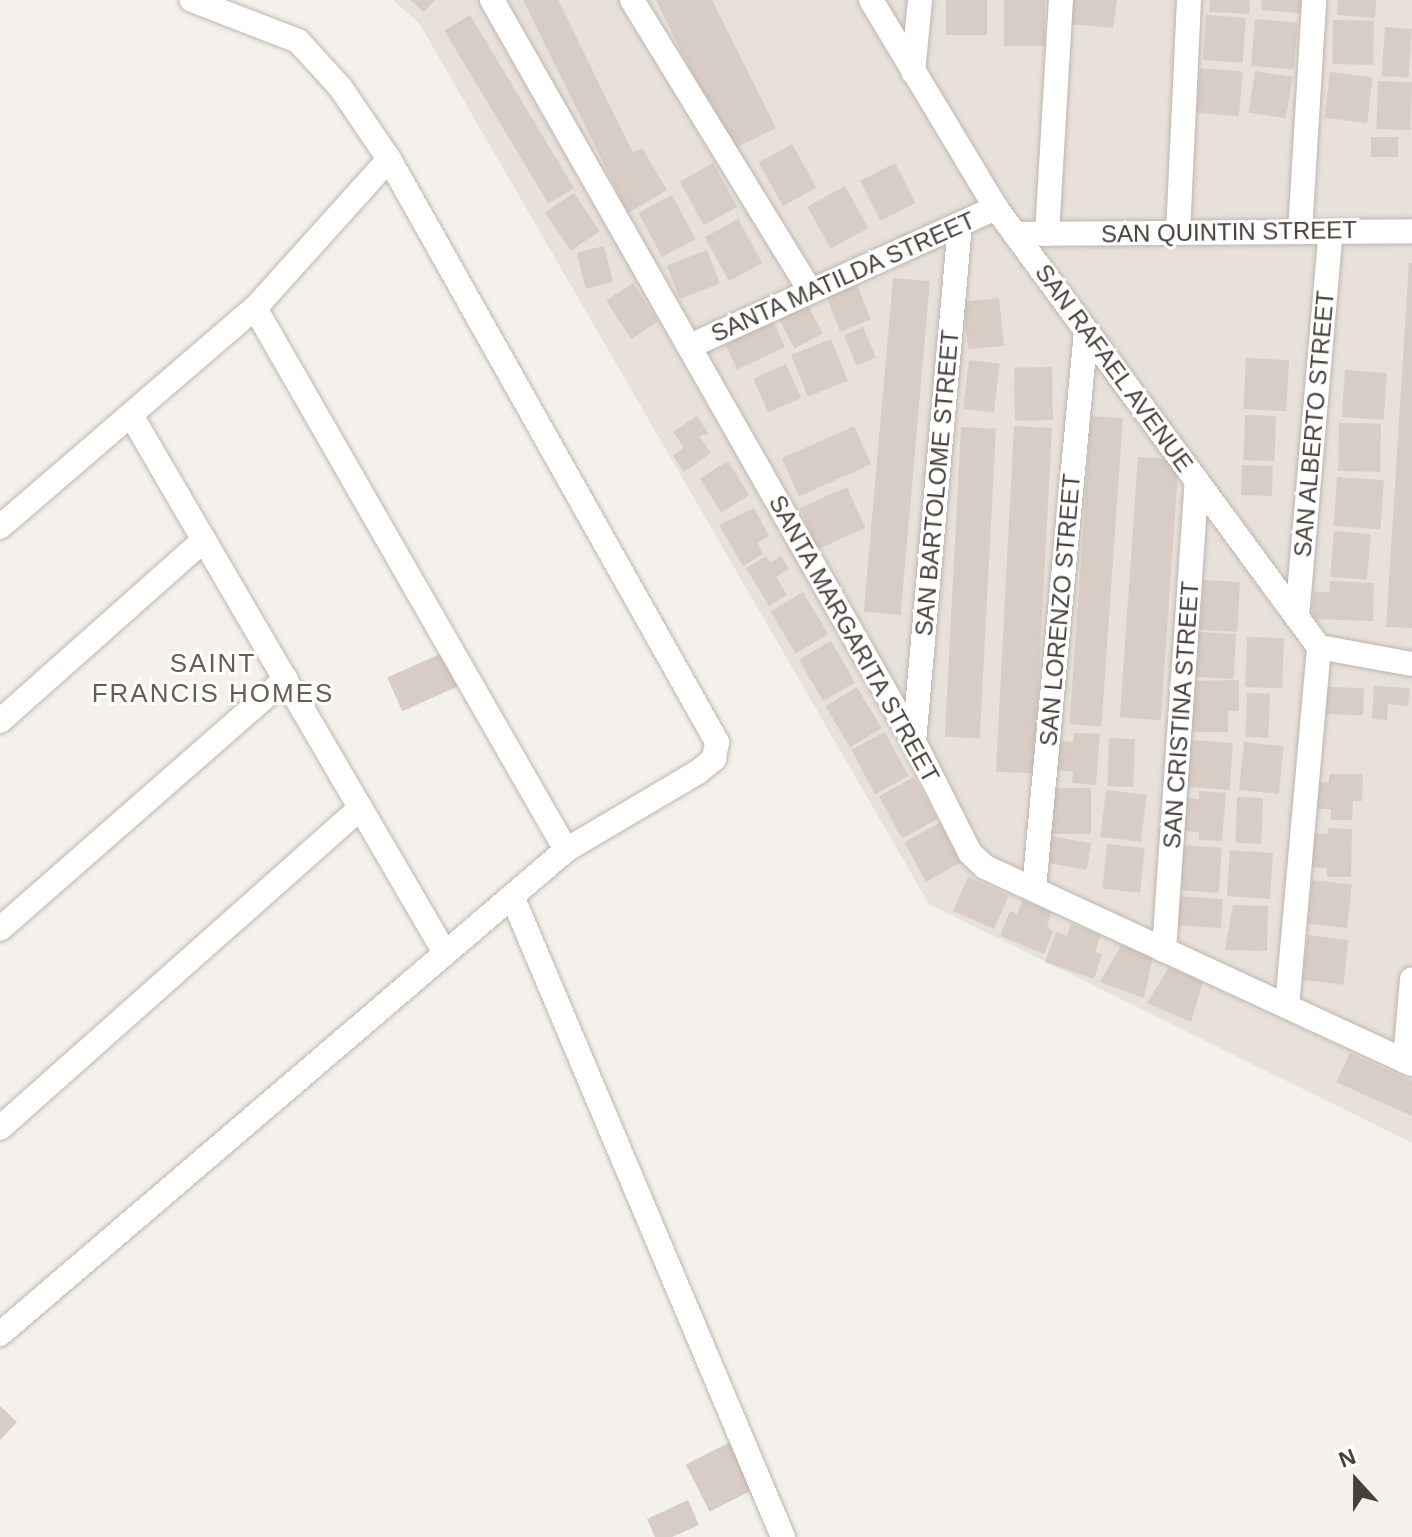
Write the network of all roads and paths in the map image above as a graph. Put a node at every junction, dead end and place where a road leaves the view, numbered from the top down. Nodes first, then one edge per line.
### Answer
1 (192, 0) edge
2 (632, 0) edge
3 (871, 0) edge
4 (920, 0) edge
5 (1061, 0) edge
6 (1189, 0) edge
7 (1314, 0) edge
8 (495, 1) edge
9 (913, 72) junction
10 (389, 159) junction
11 (996, 208) junction
12 (960, 225) junction
13 (1331, 231) junction
14 (1412, 231) edge
15 (1300, 232) junction
16 (1178, 233) junction
17 (1015, 234) junction
18 (1047, 234) junction
19 (811, 292) junction
20 (255, 308) junction
21 (1086, 331) junction
22 (690, 346) junction
23 (131, 415) junction
24 (1197, 481) junction
25 (0, 527) edge
26 (204, 540) junction
27 (1297, 617) junction
28 (1319, 647) junction
29 (1412, 664) edge
30 (286, 679) junction
31 (0, 721) edge
32 (914, 742) junction
33 (360, 808) junction
34 (566, 850) junction
35 (1034, 889) junction
36 (512, 896) junction
37 (0, 929) edge
38 (1164, 950) junction
39 (445, 953) junction
40 (1412, 979) edge
41 (1287, 1006) junction
42 (1409, 1063) edge
43 (0, 1128) edge
44 (0, 1334) edge
45 (783, 1537) edge

1 - 10 street
2 - 19 street
3 - 9 street, SAN RAFAEL AVENUE
4 - 9 street
5 - 18 street
6 - 16 street
7 - 15 street
8 - 22 street, SANTA MARGARITA STREET
9 - 11 street, SAN RAFAEL AVENUE
10 - 20 street
10 - 34 street
11 - 12 street, SANTA MATILDA STREET
11 - 17 street, SAN RAFAEL AVENUE
12 - 19 street, SANTA MATILDA STREET
12 - 32 street, SAN BARTOLOME STREET
13 - 14 street, SAN QUINTIN STREET
13 - 15 street, SAN QUINTIN STREET
13 - 27 street, SAN ALBERTO STREET
15 - 16 street, SAN QUINTIN STREET
16 - 18 street, SAN QUINTIN STREET
17 - 18 street, SAN QUINTIN STREET
17 - 21 street, SAN RAFAEL AVENUE
19 - 22 street, SANTA MATILDA STREET
20 - 23 street
20 - 34 street
21 - 24 street, SAN RAFAEL AVENUE
21 - 35 street, SAN LORENZO STREET
22 - 32 street, SANTA MARGARITA STREET
23 - 25 street
23 - 26 street
24 - 27 street, SAN RAFAEL AVENUE
24 - 38 street, SAN CRISTINA STREET
26 - 30 street
26 - 31 street
27 - 28 street, SAN RAFAEL AVENUE
28 - 29 street
28 - 41 street
30 - 33 street
30 - 37 street
32 - 35 street, SANTA MARGARITA STREET
33 - 39 street
33 - 43 street
34 - 36 street
35 - 38 street, SANTA MARGARITA STREET
36 - 39 street
36 - 45 street
38 - 41 street, SANTA MARGARITA STREET
39 - 44 street
40 - 42 street
41 - 42 street, SANTA MARGARITA STREET

